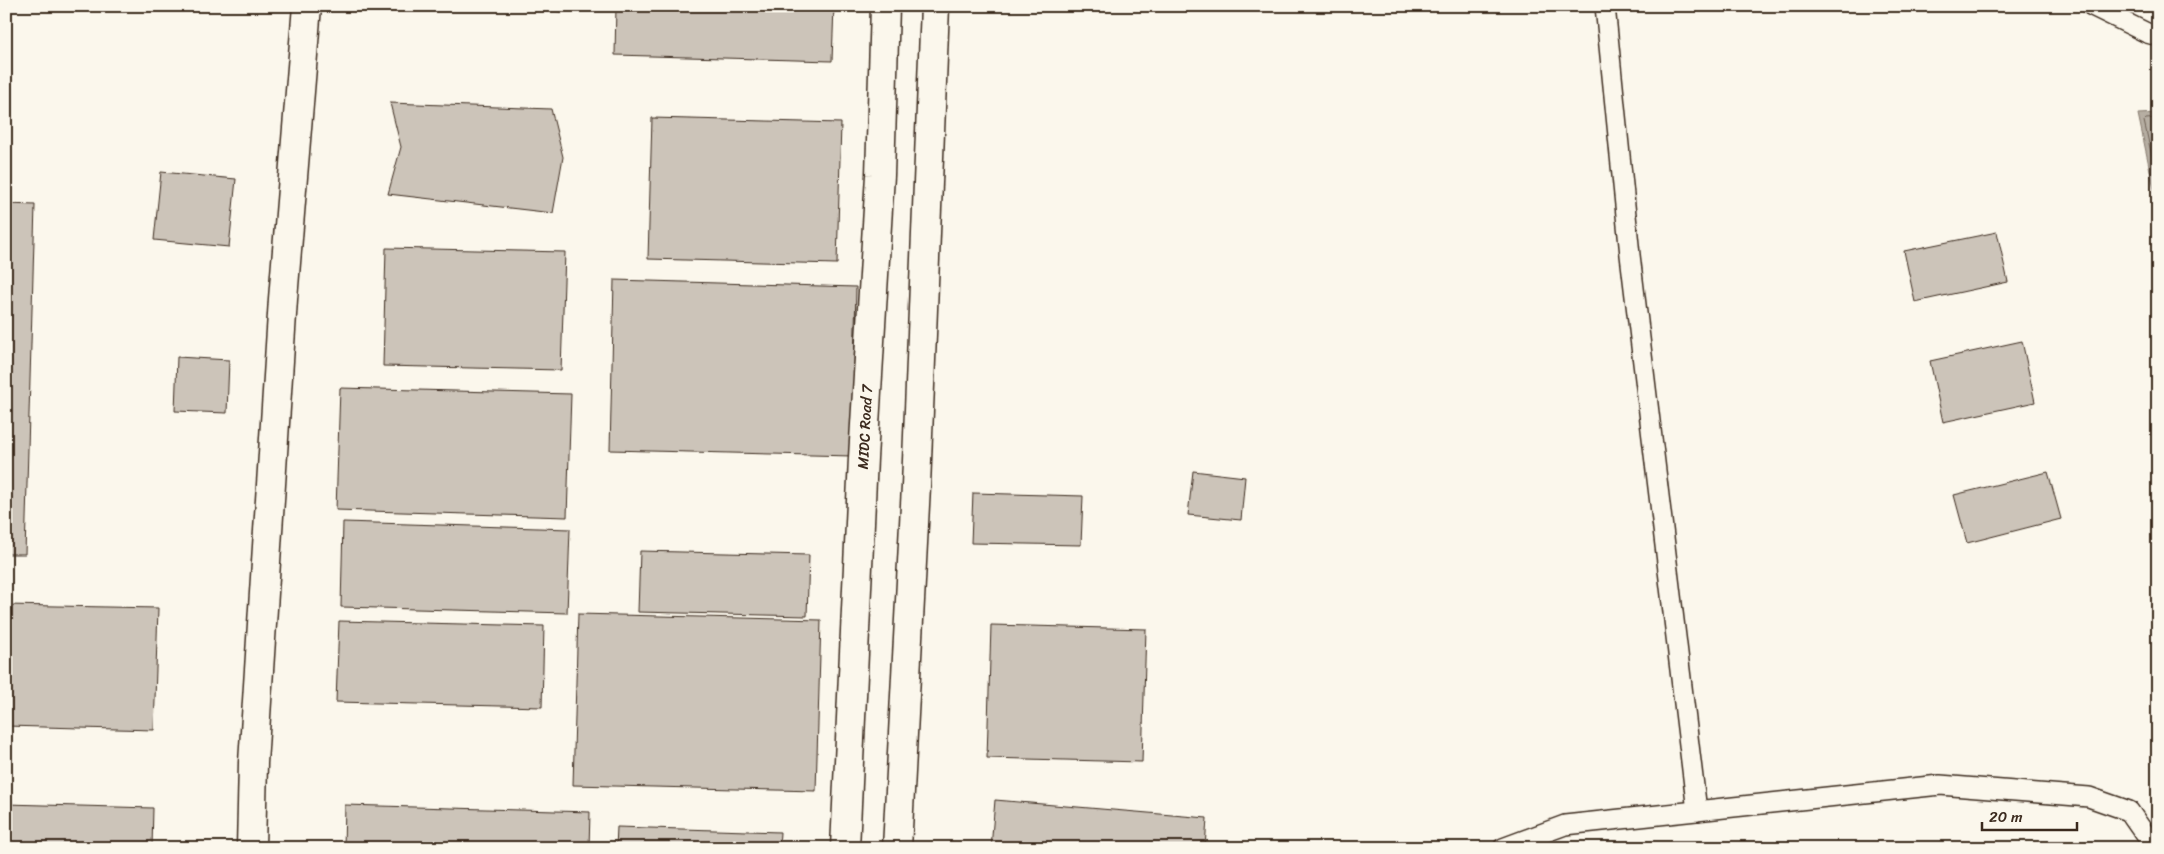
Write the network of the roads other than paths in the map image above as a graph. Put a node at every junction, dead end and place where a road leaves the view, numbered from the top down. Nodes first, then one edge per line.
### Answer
1 (307, 6) edge
2 (885, 6) edge
3 (934, 6) edge
4 (1605, 6) edge
5 (2092, 6) edge
6 (2158, 36) edge
7 (1697, 811) junction
8 (251, 848) edge
9 (845, 848) edge
10 (897, 848) edge
11 (1503, 848) edge
12 (2152, 848) edge

1 - 8 street
2 - 9 street, MIDC Road 7
3 - 10 street
4 - 7 lane
5 - 6 lane
7 - 11 lane
7 - 12 lane

